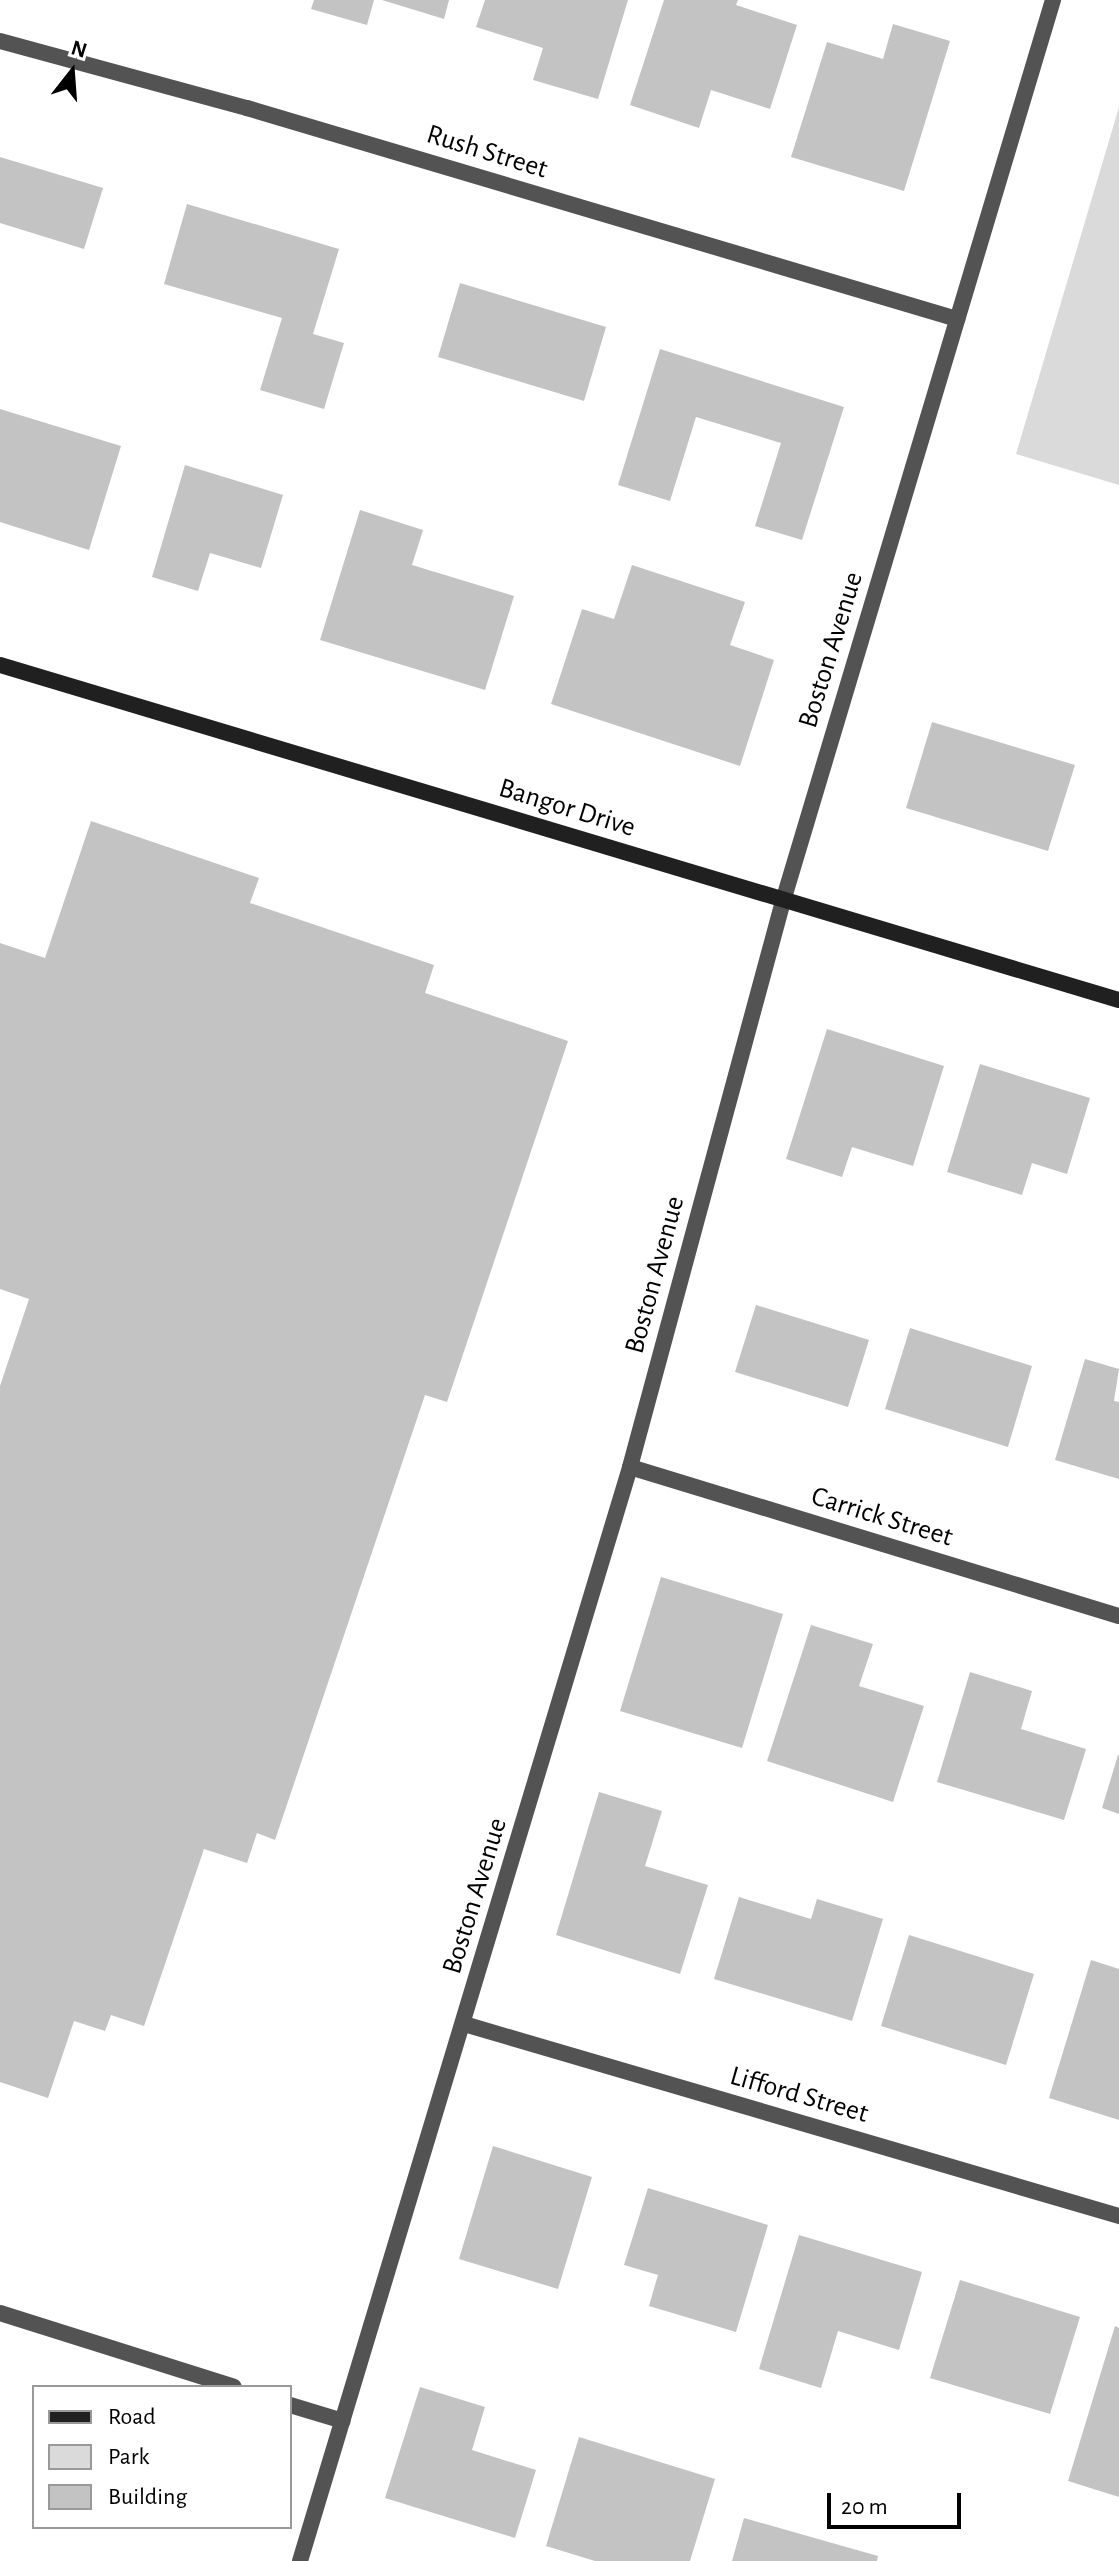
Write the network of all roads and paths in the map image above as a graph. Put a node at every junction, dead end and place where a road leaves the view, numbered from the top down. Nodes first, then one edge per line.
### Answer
1 (1053, 0) edge
2 (0, 41) edge
3 (957, 319) junction
4 (0, 665) edge
5 (783, 901) junction
6 (1119, 1000) edge
7 (630, 1467) junction
8 (1119, 1616) edge
9 (464, 2024) junction
10 (1119, 2216) edge
11 (0, 2313) edge
12 (228, 2385) edge
13 (292, 2406) edge
14 (343, 2421) junction
15 (300, 2561) edge

1 - 3 street, Boston Avenue
2 - 3 street, Rush Street
3 - 5 street, Boston Avenue
4 - 5 street, Bangor Drive
5 - 6 street, Bangor Drive
5 - 7 street, Boston Avenue
7 - 8 street, Carrick Street
7 - 9 street, Boston Avenue
9 - 10 street, Lifford Street
9 - 14 street, Boston Avenue
11 - 12 street
13 - 14 street
14 - 15 street, Boston Avenue

